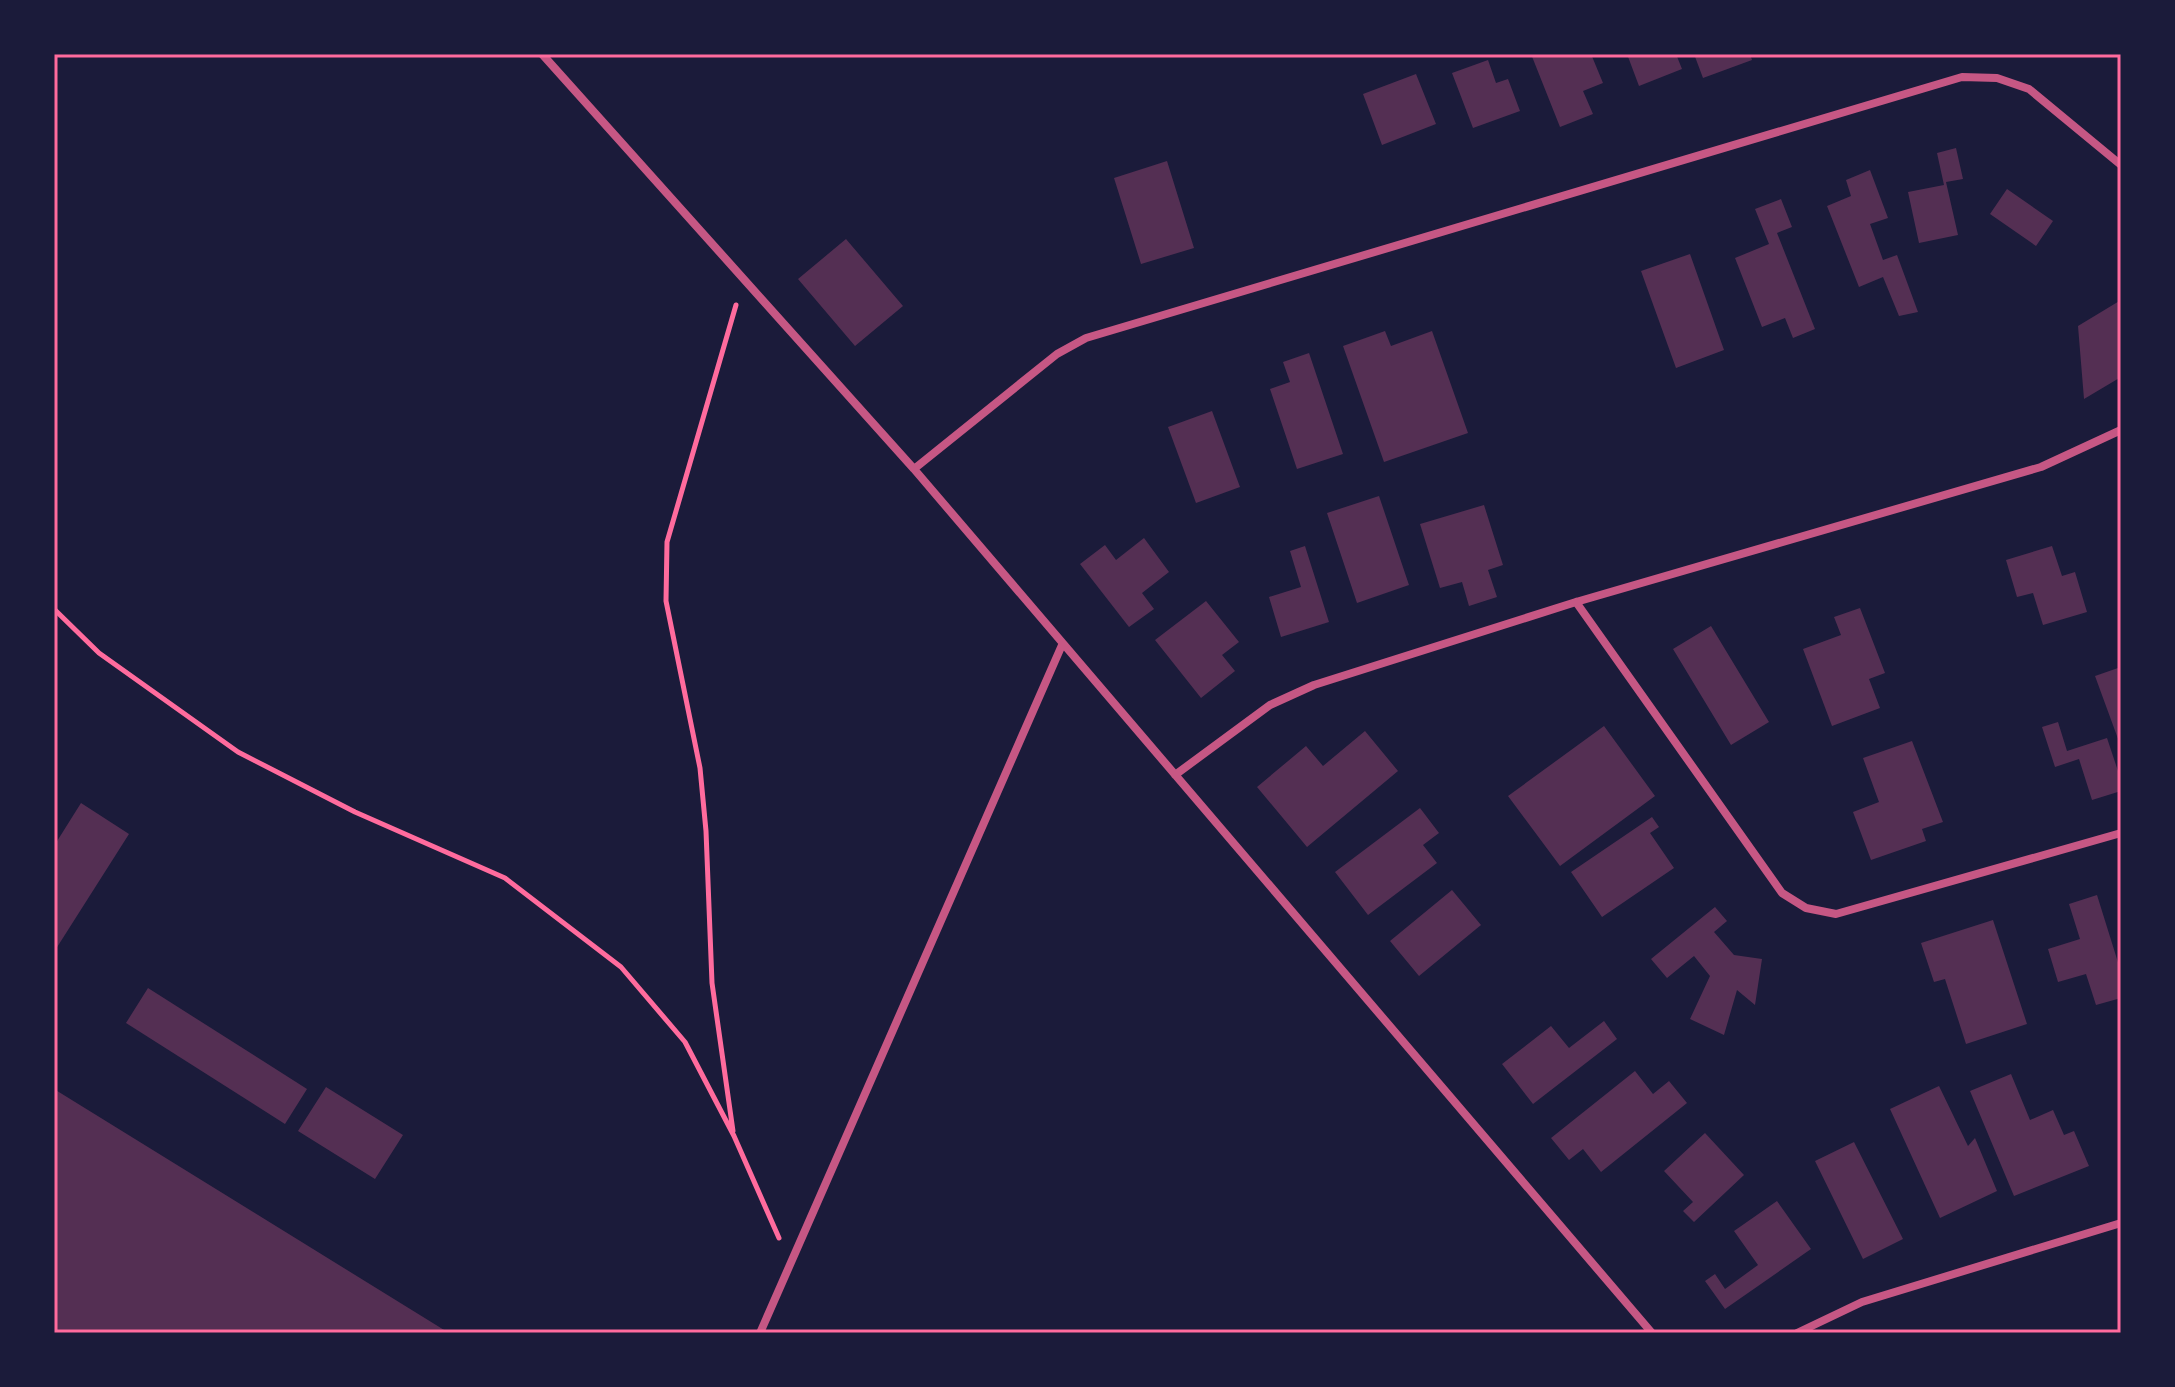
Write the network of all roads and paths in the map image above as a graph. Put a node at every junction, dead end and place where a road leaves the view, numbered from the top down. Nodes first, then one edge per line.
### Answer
1 (542, 54) edge
2 (2121, 165) edge
3 (743, 279) junction
4 (2121, 430) edge
5 (914, 469) junction
6 (1576, 602) junction
7 (54, 609) edge
8 (1062, 645) junction
9 (1175, 775) junction
10 (2121, 833) edge
11 (734, 1136) junction
12 (2121, 1223) edge
13 (791, 1264) junction
14 (760, 1333) edge
15 (1652, 1333) edge
16 (1797, 1333) edge

1 - 3 street
2 - 5 street
3 - 5 street
3 - 11 path
4 - 6 street
5 - 8 street
6 - 9 street
6 - 10 street
7 - 11 path
8 - 9 street
8 - 13 street
9 - 15 street
11 - 13 path
12 - 16 street
13 - 14 street

